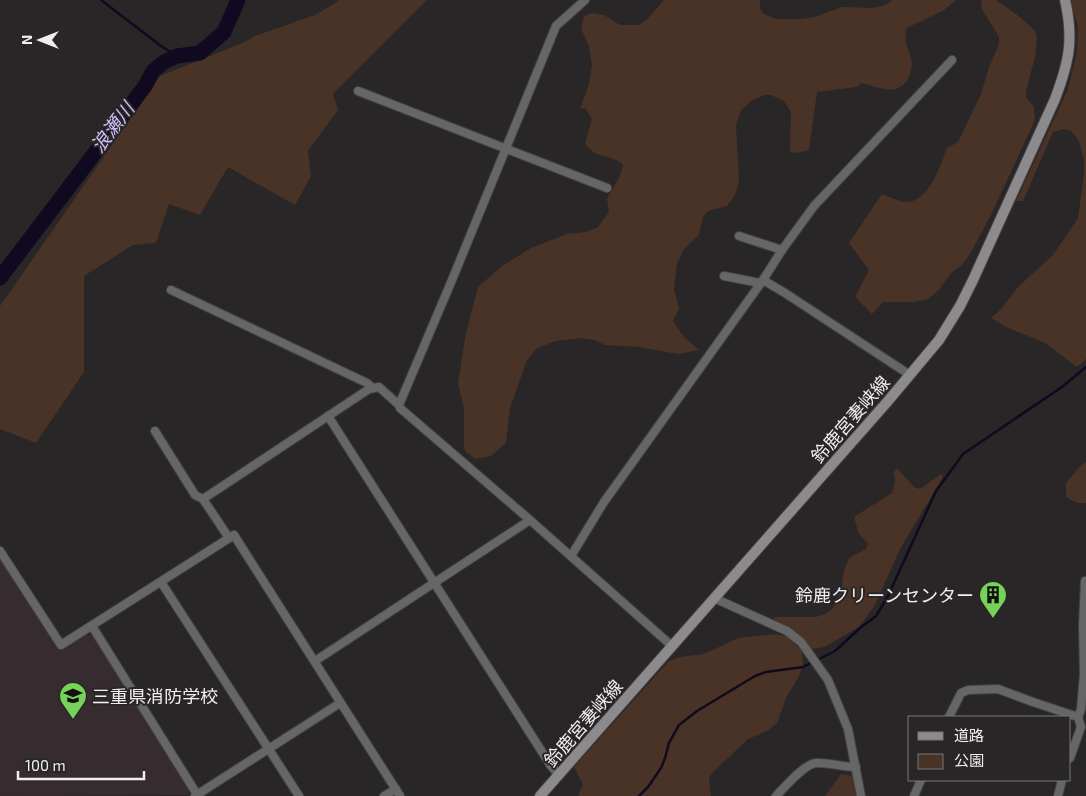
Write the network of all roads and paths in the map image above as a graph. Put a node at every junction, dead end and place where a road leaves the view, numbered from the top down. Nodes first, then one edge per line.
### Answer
1 (585, 0) edge
2 (1065, 0) edge
3 (952, 60) dead end
4 (358, 91) dead end
5 (506, 149) junction
6 (607, 188) dead end
7 (739, 236) dead end
8 (782, 250) junction
9 (724, 276) dead end
10 (762, 282) junction
11 (171, 290) dead end
12 (910, 376) junction
13 (373, 388) junction
14 (399, 405) junction
15 (328, 416) junction
16 (156, 431) dead end
17 (203, 499) junction
18 (530, 520) junction
19 (229, 538) junction
20 (0, 552) edge
21 (571, 556) junction
22 (1085, 581) edge
23 (161, 582) junction
24 (434, 582) junction
25 (714, 598) junction
26 (92, 626) junction
27 (672, 646) junction
28 (314, 661) junction
29 (340, 703) junction
30 (950, 716) edge
31 (1078, 717) junction
32 (269, 749) junction
33 (1071, 755) edge
34 (856, 766) junction
35 (559, 775) junction
36 (921, 781) edge
37 (1062, 781) edge
38 (396, 789) junction
39 (197, 796) edge
40 (299, 796) edge
41 (384, 796) edge
42 (400, 796) edge
43 (540, 796) edge
44 (776, 796) edge
45 (861, 796) edge
46 (914, 796) edge
47 (1058, 796) edge

1 - 5 street
2 - 12 main road, 鈴鹿宮妻峡線
3 - 8 street
4 - 5 street
5 - 6 street
5 - 14 street
7 - 8 street
8 - 10 street
9 - 10 street
10 - 12 street
10 - 21 street
11 - 13 street
12 - 25 main road, 鈴鹿宮妻峡線
13 - 14 street
13 - 15 street
14 - 18 street
15 - 17 street
15 - 24 street
16 - 17 street
17 - 19 street
18 - 21 street
18 - 24 street
19 - 23 street
19 - 28 street
20 - 26 street
21 - 27 street
22 - 31 street
23 - 26 street
23 - 32 street
24 - 28 street
24 - 35 street
25 - 27 main road, 鈴鹿宮妻峡線
25 - 34 street
26 - 39 street
27 - 35 main road, 鈴鹿宮妻峡線
28 - 29 street
29 - 32 street
29 - 38 street
30 - 31 street
31 - 33 street
32 - 39 street
32 - 40 street
34 - 44 street
34 - 45 street
35 - 43 main road, 鈴鹿宮妻峡線
36 - 46 street
37 - 47 street
38 - 41 street
38 - 42 street

